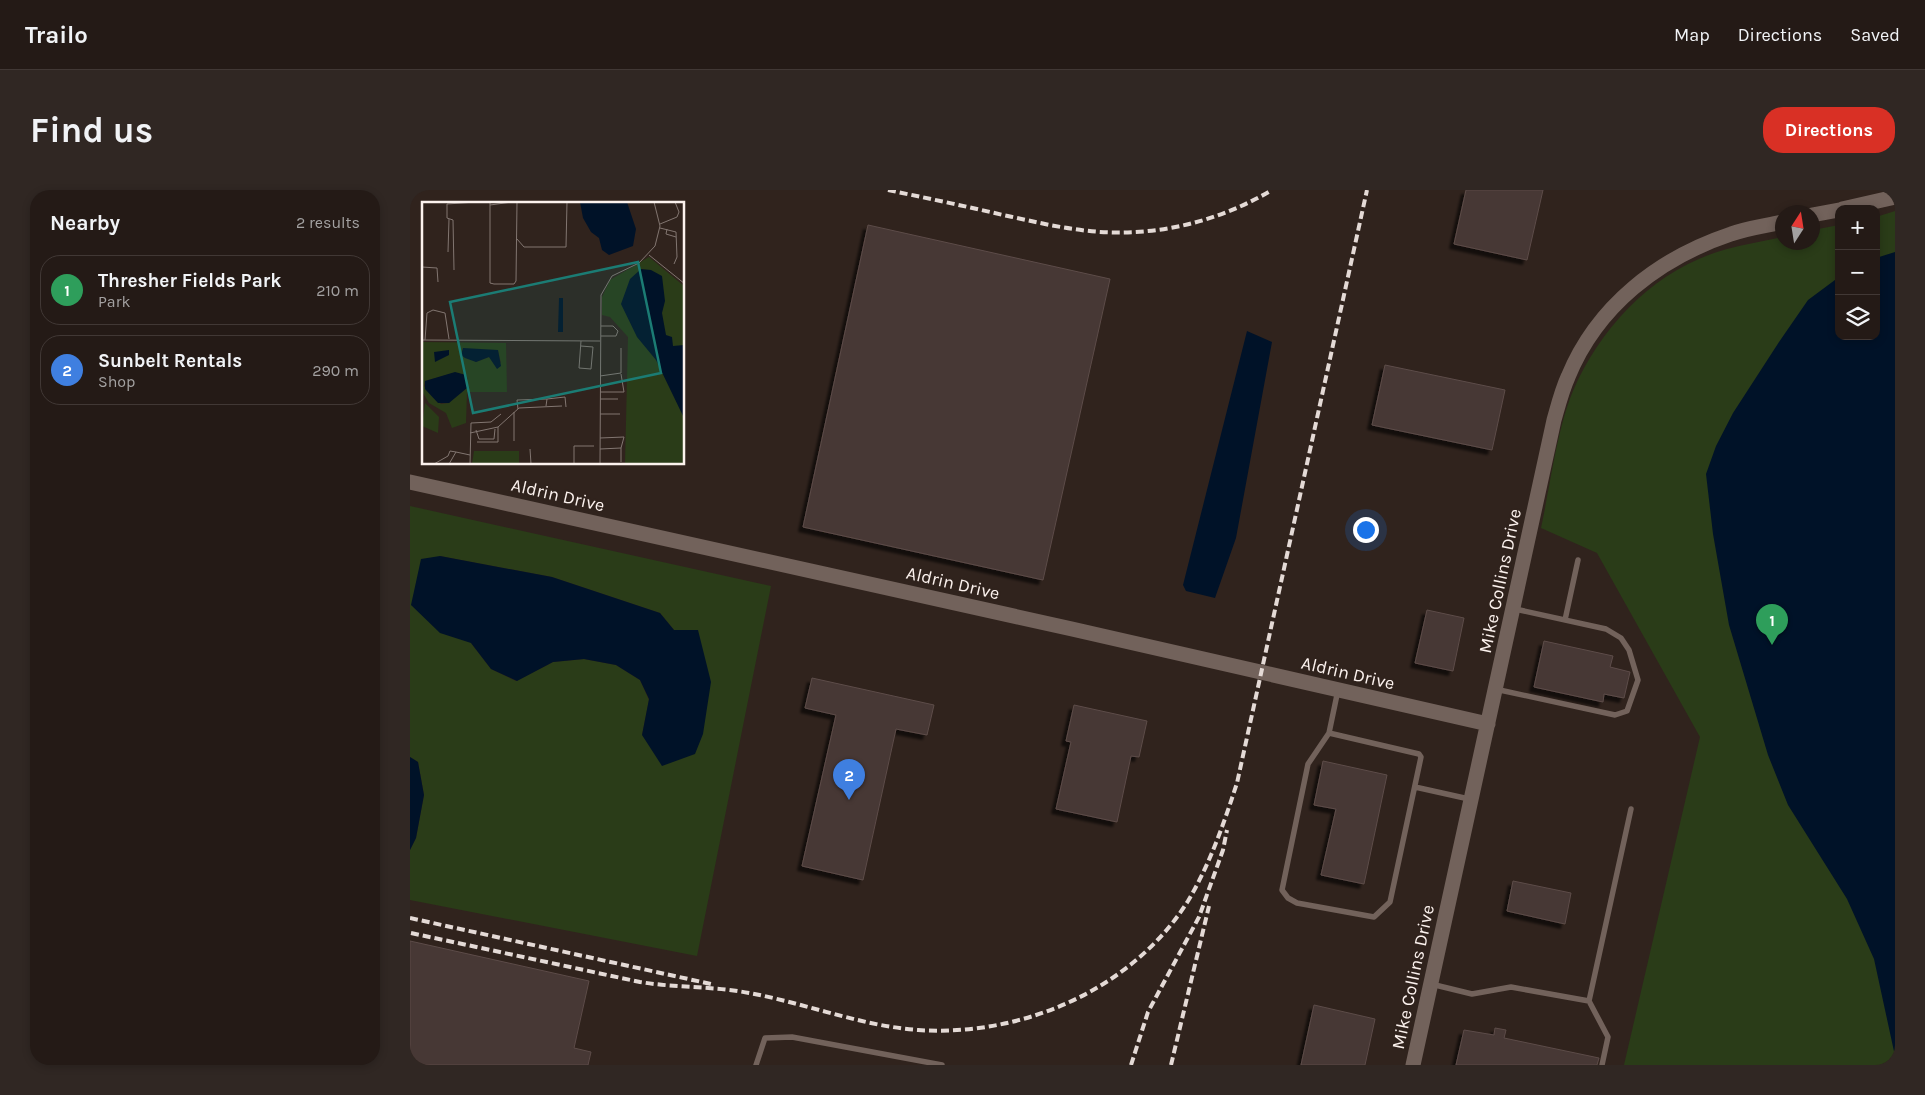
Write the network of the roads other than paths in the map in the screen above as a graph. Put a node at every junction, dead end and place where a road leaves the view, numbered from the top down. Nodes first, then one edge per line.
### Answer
1 (1895, 197) edge
2 (1858, 205) edge
3 (1835, 210) edge
4 (1820, 213) edge
5 (1775, 224) edge
6 (410, 482) edge
7 (1578, 560) dead end
8 (1513, 609) junction
9 (1565, 620) junction
10 (1495, 689) junction
11 (1338, 690) junction
12 (1488, 724) junction
13 (1329, 733) junction
14 (1415, 787) junction
15 (1471, 800) junction
16 (1631, 809) dead end
17 (1431, 984) junction
18 (1589, 1001) junction
19 (756, 1065) edge
20 (942, 1065) edge
21 (1413, 1065) edge
22 (1602, 1065) edge

1 - 2 street
3 - 4 street
5 - 8 street, Mike Collins Drive
6 - 11 street, Aldrin Drive
7 - 9 lane
8 - 9 lane
8 - 10 street, Mike Collins Drive
9 - 10 lane
10 - 12 street, Mike Collins Drive
11 - 12 street, Aldrin Drive
11 - 13 lane
12 - 15 street, Mike Collins Drive
13 - 14 lane
13 - 14 lane
14 - 15 lane
15 - 17 street, Mike Collins Drive
16 - 18 lane
17 - 18 lane
17 - 21 street, Mike Collins Drive
18 - 22 lane
19 - 20 lane

